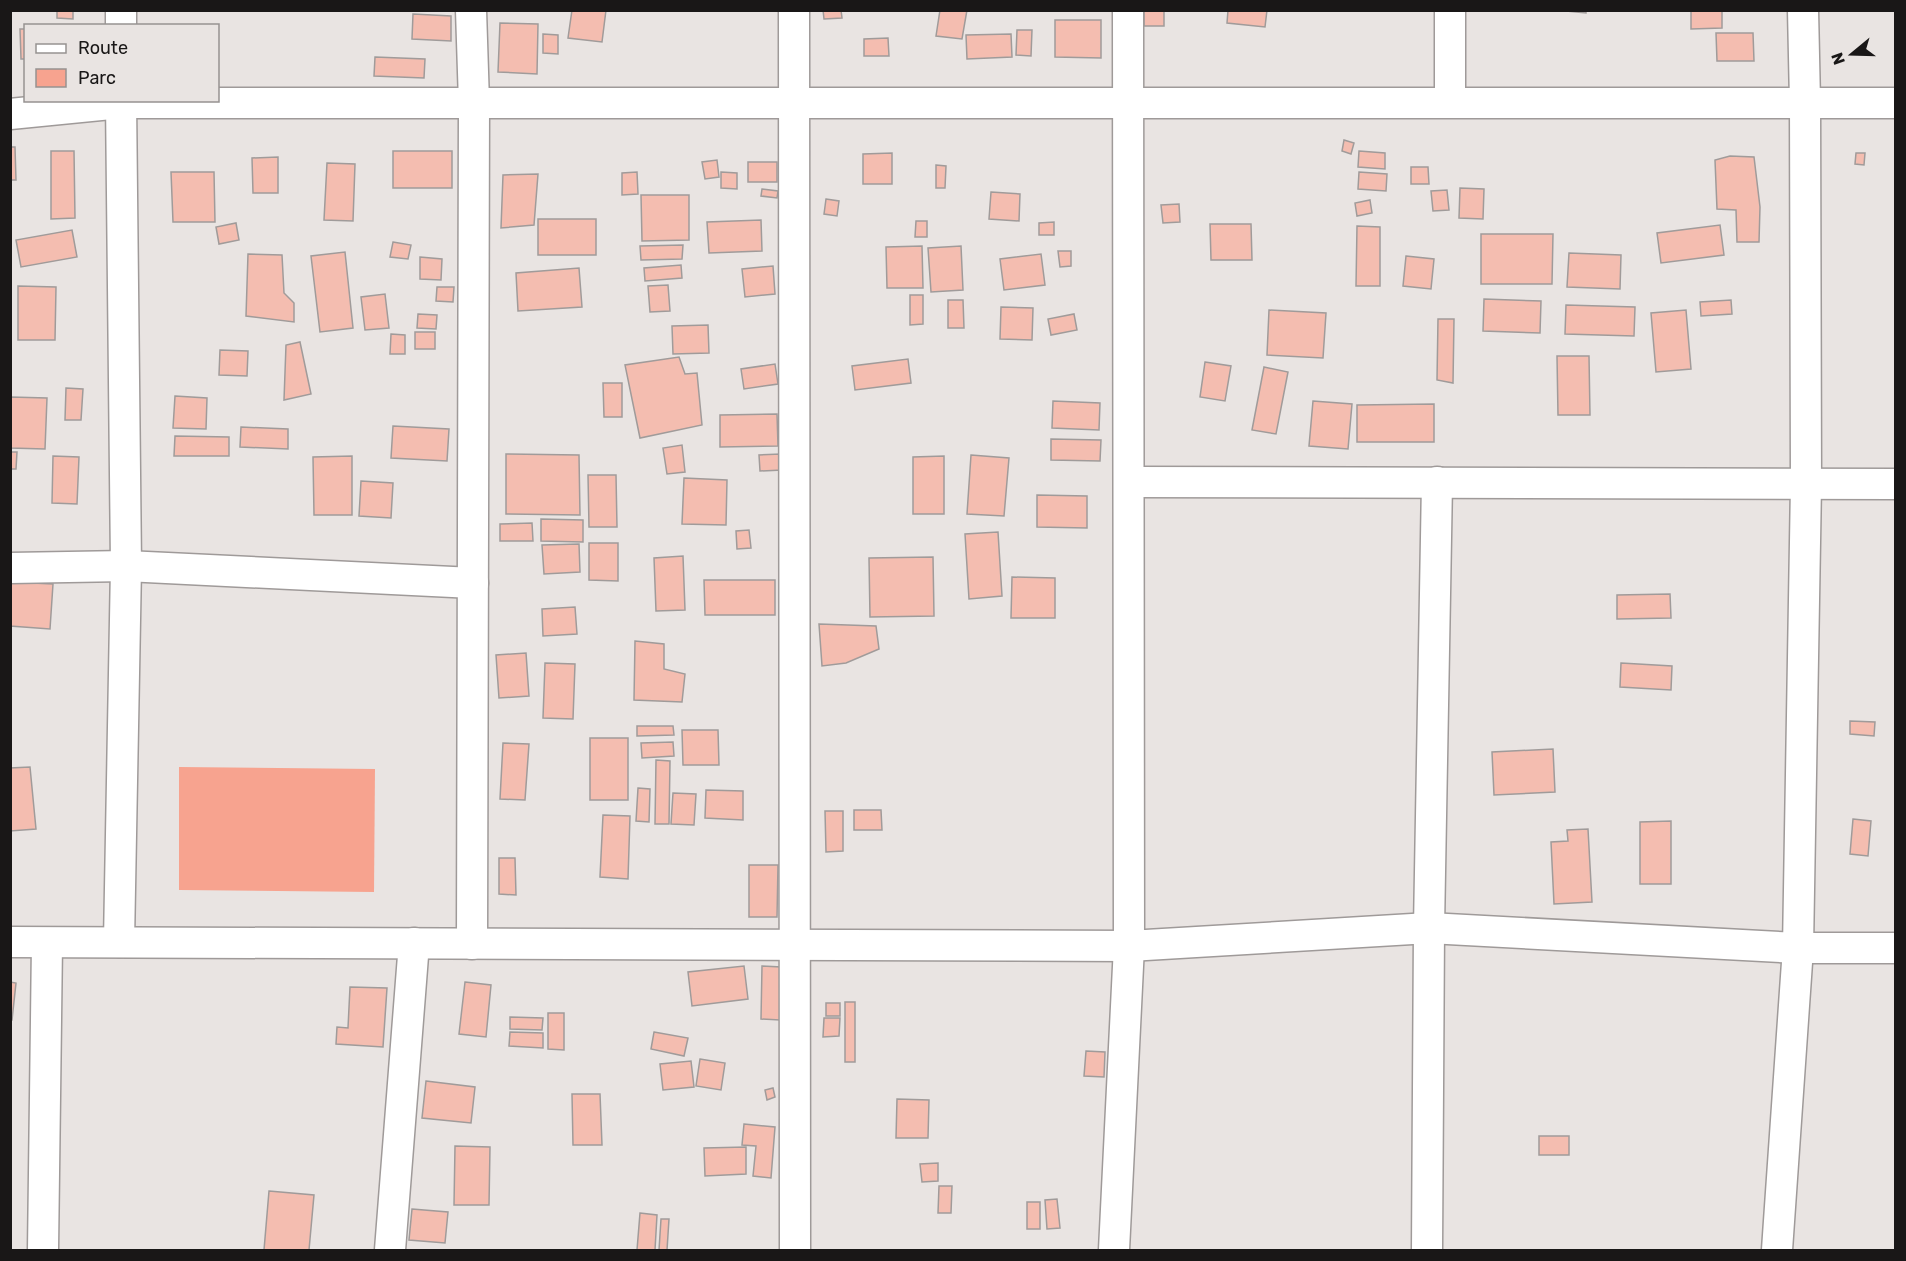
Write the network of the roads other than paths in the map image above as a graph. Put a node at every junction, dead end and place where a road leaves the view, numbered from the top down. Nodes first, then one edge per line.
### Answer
1 (471, 10) edge
2 (794, 10) edge
3 (1128, 10) edge
4 (1450, 10) edge
5 (1803, 10) edge
6 (121, 102) edge
7 (1129, 102) junction
8 (1450, 102) junction
9 (1806, 102) junction
10 (474, 103) junction
11 (796, 103) junction
12 (1896, 103) edge
13 (10, 114) edge
14 (1129, 482) junction
15 (1437, 482) junction
16 (1806, 484) junction
17 (1896, 484) edge
18 (126, 566) junction
19 (10, 568) edge
20 (474, 583) junction
21 (1429, 928) junction
22 (10, 942) edge
23 (119, 942) junction
24 (47, 943) junction
25 (414, 943) junction
26 (472, 944) junction
27 (795, 945) junction
28 (1129, 946) junction
29 (1798, 948) junction
30 (1896, 948) edge
31 (43, 1251) edge
32 (390, 1251) edge
33 (795, 1251) edge
34 (1114, 1251) edge
35 (1427, 1251) edge
36 (1777, 1251) edge

1 - 10 street
2 - 11 street
3 - 7 street
4 - 8 street
5 - 9 street
6 - 10 street
6 - 13 street
6 - 18 street
7 - 8 street
7 - 11 street
7 - 14 street
8 - 9 street
9 - 12 street
9 - 16 street
10 - 11 street
10 - 20 street
11 - 27 street
14 - 15 street
14 - 28 street
15 - 16 street
15 - 21 street
16 - 17 street
16 - 29 street
18 - 19 street
18 - 20 street
18 - 23 street
20 - 26 street
21 - 28 street
21 - 29 street
21 - 35 street
22 - 24 street
23 - 24 street
23 - 25 street
24 - 31 street
25 - 26 street
25 - 32 street
26 - 27 street
27 - 28 street
27 - 33 street
28 - 34 street
29 - 30 street
29 - 36 street

